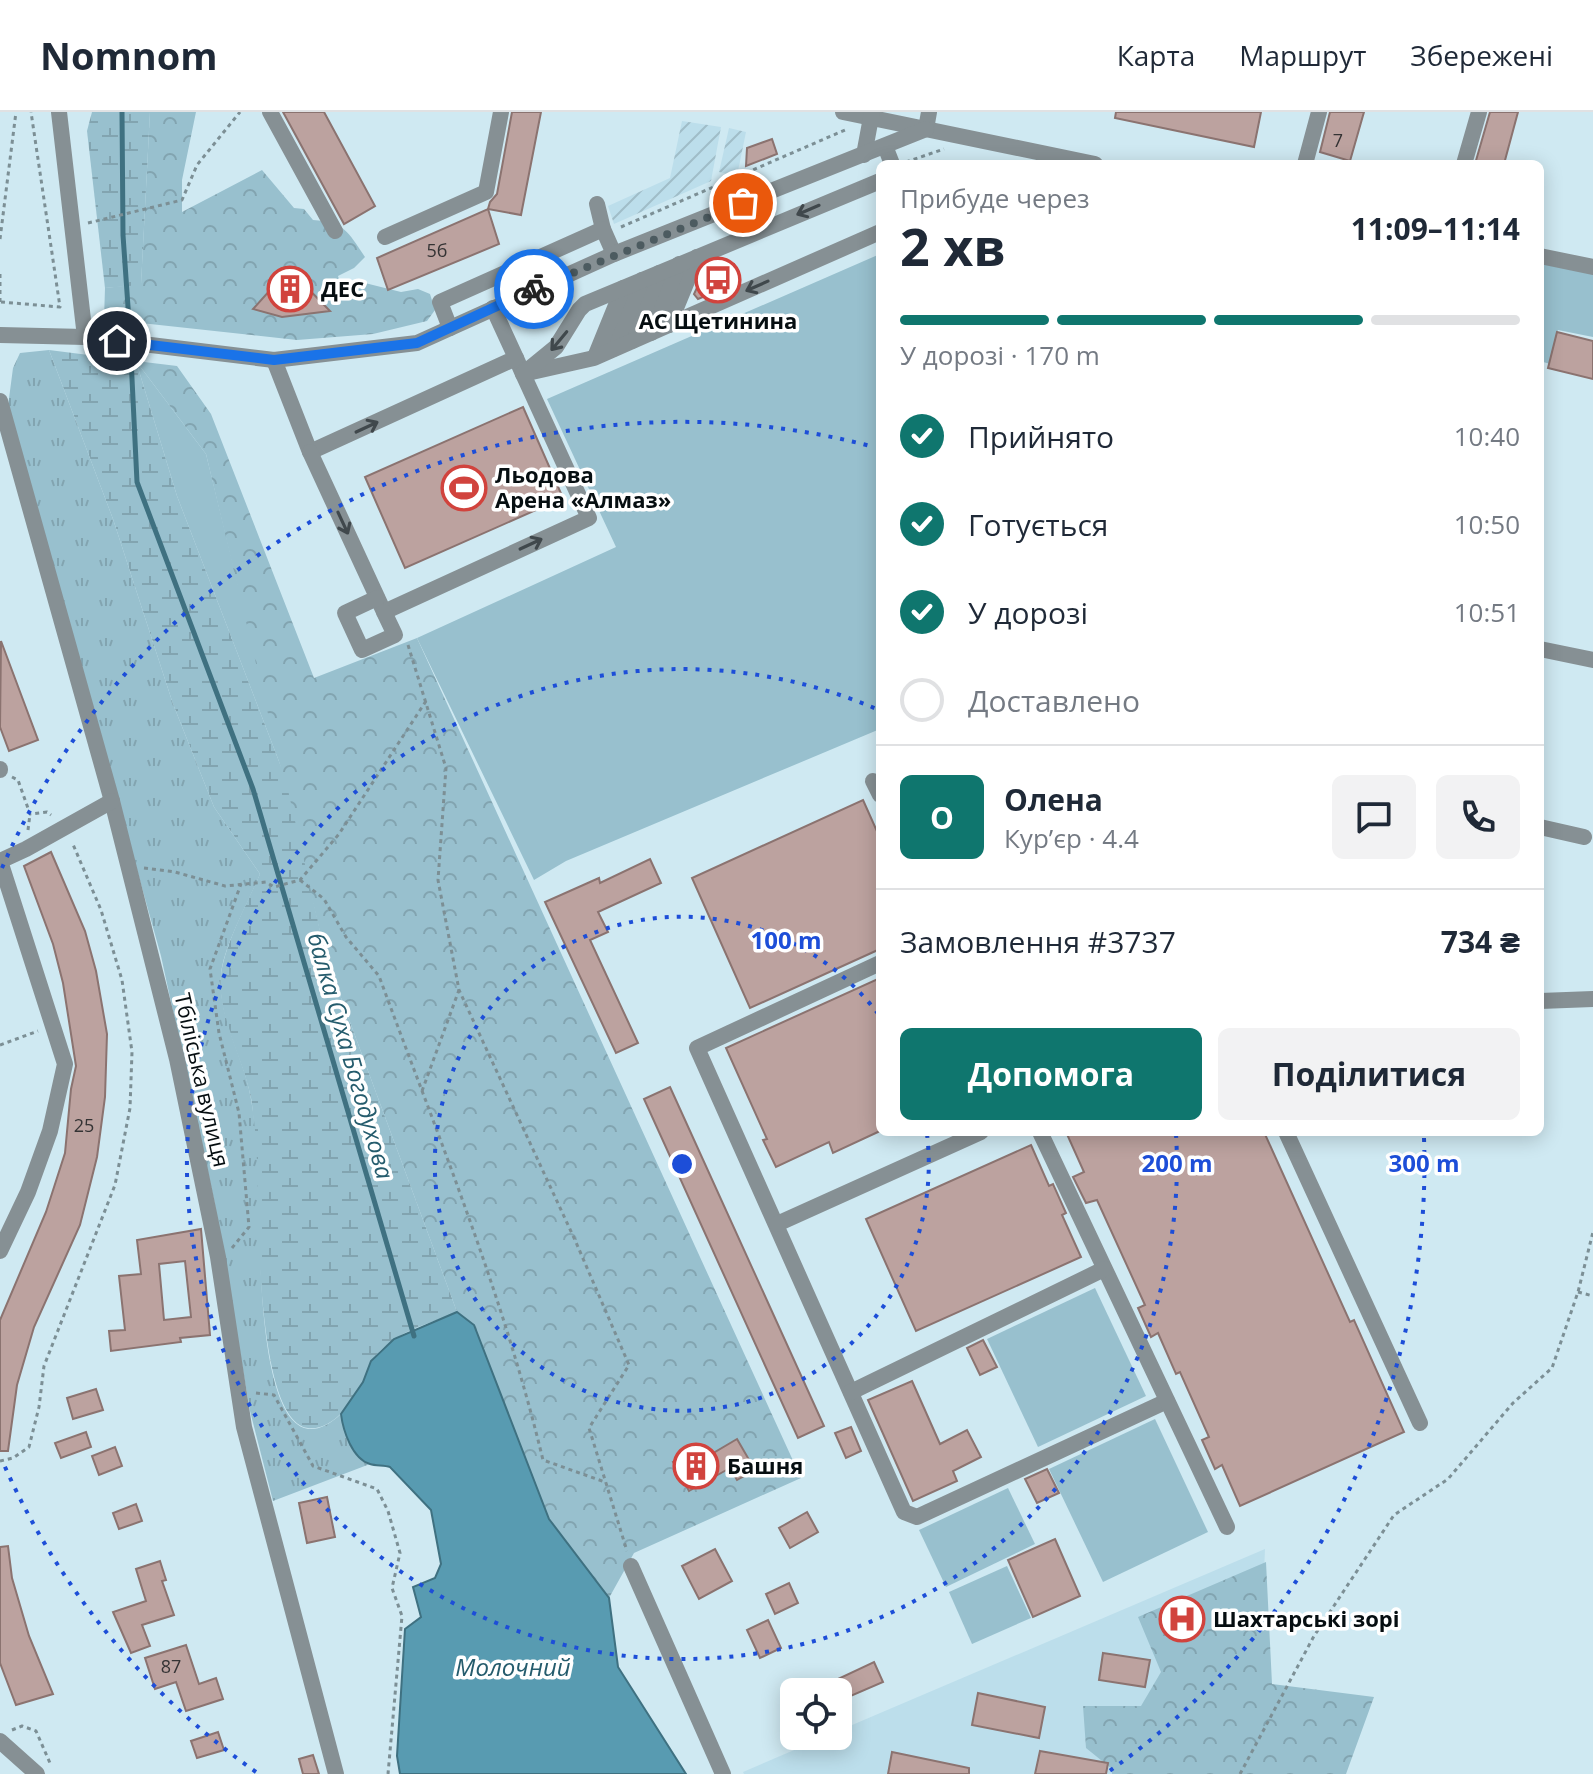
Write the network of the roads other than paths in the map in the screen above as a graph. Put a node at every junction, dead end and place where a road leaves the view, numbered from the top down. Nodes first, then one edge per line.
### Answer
1 (59, 112) edge
2 (270, 112) edge
3 (501, 112) edge
4 (1319, 112) edge
5 (1479, 112) edge
6 (871, 115) edge
7 (846, 120) edge
8 (928, 121) edge
9 (885, 146) junction
10 (864, 155) junction
11 (890, 160) edge
12 (1079, 160) edge
13 (1306, 160) edge
14 (1465, 160) edge
15 (876, 183) edge
16 (597, 204) dead end
17 (335, 231) dead end
18 (604, 232) junction
19 (876, 234) edge
20 (385, 237) dead end
21 (614, 254) junction
22 (697, 257) junction
23 (1544, 257) edge
24 (679, 264) junction
25 (1592, 264) edge
26 (659, 273) junction
27 (642, 280) junction
28 (623, 288) junction
29 (493, 308) junction
30 (669, 325) junction
31 (450, 328) junction
32 (651, 333) junction
33 (0, 335) edge
34 (85, 337) junction
35 (632, 341) junction
36 (613, 349) junction
37 (595, 357) junction
38 (274, 360) junction
39 (520, 366) junction
40 (0, 401) edge
41 (310, 452) junction
42 (1544, 650) edge
43 (1593, 660) edge
44 (112, 801) junction
45 (1544, 828) edge
46 (1584, 837) dead end
47 (0, 861) edge
48 (876, 965) edge
49 (1593, 999) edge
50 (1544, 1001) edge
51 (972, 1136) edge
52 (1042, 1136) edge
53 (1288, 1136) edge
54 (777, 1224) junction
55 (0, 1251) edge
56 (1104, 1269) junction
57 (851, 1392) junction
58 (1167, 1401) junction
59 (1420, 1423) dead end
60 (1227, 1527) dead end
61 (631, 1566) road end
62 (6, 1735) edge
63 (44, 1770) edge
64 (336, 1774) edge
65 (723, 1774) edge

1 - 34 street
2 - 17 street
3 - 20 street
4 - 13 street
5 - 14 street
6 - 7 street
6 - 8 street
6 - 10 street
8 - 9 street
8 - 12 street
9 - 10 street
9 - 11 street
10 - 21 street
15 -> 22 street
16 - 18 street
18 - 21 street
18 - 31 street
19 -> 30 street
21 - 29 street
22 - 24 street
22 - 30 street
23 - 25 street
24 - 26 street
24 - 32 street
26 - 27 street
26 - 35 street
27 - 28 street
27 - 36 street
28 - 37 street
28 -> 39 street
29 - 31 street
29 - 39 street
30 - 32 street
31 - 38 street
32 - 35 street
33 - 34 street
34 - 38 street
35 - 36 street
36 - 37 street
37 - 39 street
38 - 41 street
41 -> 39 street
41 -> 39 street
40 - 44 street, Тбіліська вулиця
42 - 43 street
44 - 47 street
44 - 64 street, Тбіліська вулиця
45 - 46 street
47 - 55 street
48 - 54 street
49 - 50 street
51 - 54 street
52 - 56 street
53 - 59 street
54 - 57 street
56 - 57 street
56 - 58 street
57 - 58 street
58 - 60 street
61 - 65 street
62 - 63 street

